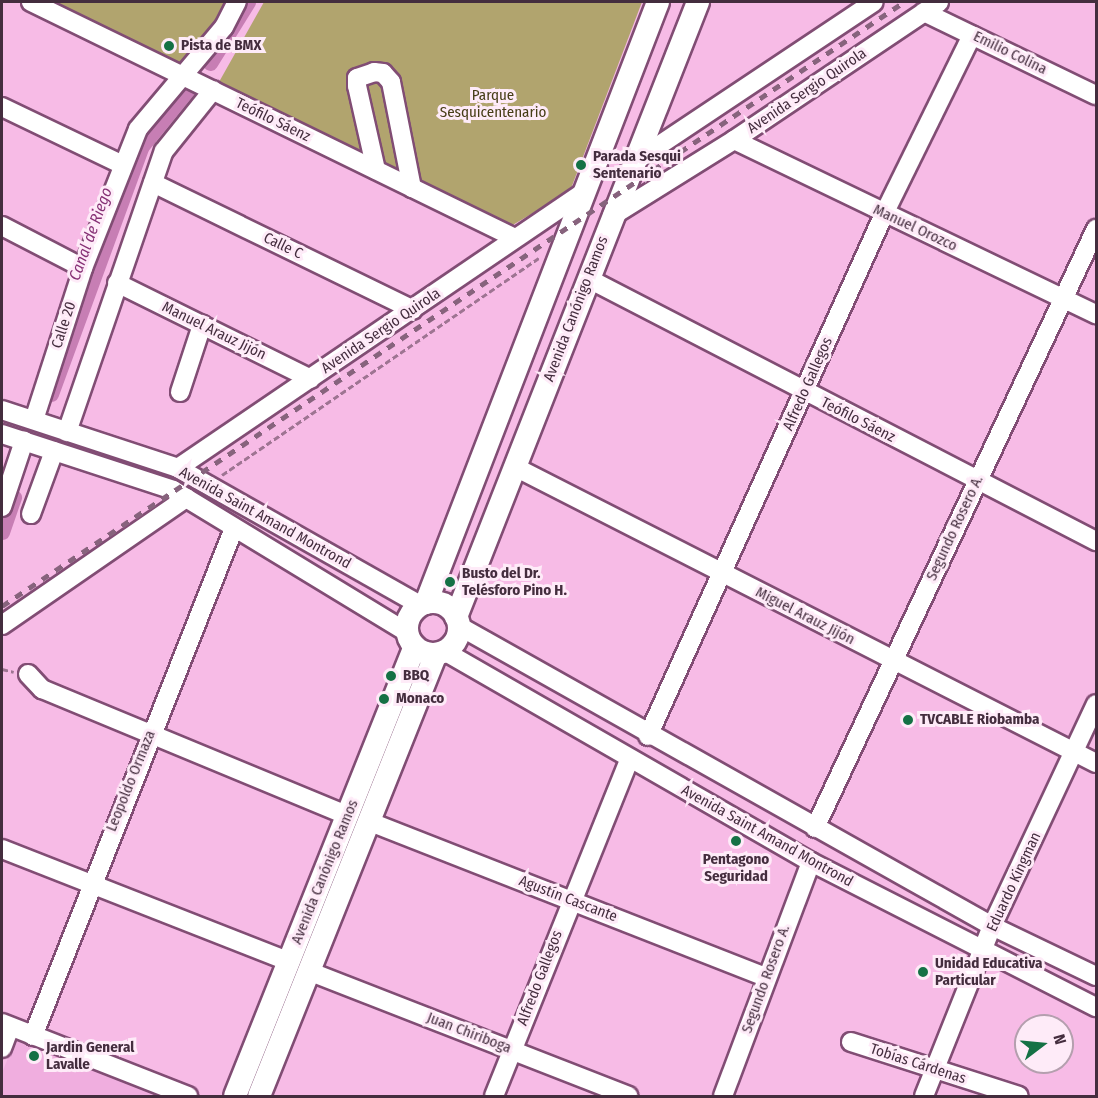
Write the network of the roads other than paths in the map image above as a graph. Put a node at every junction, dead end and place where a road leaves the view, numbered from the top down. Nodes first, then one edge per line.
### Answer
1 (31, 2) edge
2 (237, 2) edge
3 (658, 2) edge
4 (698, 2) edge
5 (874, 2) edge
6 (939, 2) edge
7 (924, 12) junction
8 (972, 35) junction
9 (184, 77) junction
10 (213, 90) junction
11 (1096, 95) edge
12 (2, 107) edge
13 (734, 140) junction
14 (598, 151) junction
15 (634, 162) junction
16 (122, 164) junction
17 (376, 170) junction
18 (153, 183) junction
19 (412, 188) junction
20 (583, 193) junction
21 (884, 214) junction
22 (612, 216) junction
23 (2, 226) edge
24 (1096, 229) edge
25 (515, 238) junction
26 (83, 268) junction
27 (589, 279) junction
28 (117, 282) junction
29 (1064, 298) junction
30 (413, 310) junction
31 (1096, 314) edge
32 (202, 325) junction
33 (311, 379) junction
34 (180, 392) dead end
35 (804, 392) junction
36 (2, 410) edge
37 (34, 420) junction
38 (68, 432) junction
39 (2, 434) edge
40 (24, 441) junction
41 (54, 452) junction
42 (515, 467) junction
43 (178, 468) junction
44 (978, 481) junction
45 (186, 498) junction
46 (2, 507) edge
47 (31, 514) dead end
48 (234, 528) junction
49 (1096, 541) edge
50 (721, 574) junction
51 (423, 604) junction
52 (457, 622) junction
53 (2, 625) edge
54 (426, 646) junction
55 (893, 661) junction
56 (28, 674) dead end
57 (1096, 704) edge
58 (150, 735) junction
59 (648, 736) junction
60 (1074, 752) junction
61 (629, 760) junction
62 (1096, 763) edge
63 (348, 816) junction
64 (370, 822) junction
65 (815, 828) junction
66 (2, 849) edge
67 (811, 862) junction
68 (91, 884) junction
69 (570, 900) junction
70 (993, 926) junction
71 (983, 949) junction
72 (299, 966) junction
73 (1096, 976) edge
74 (766, 977) junction
75 (1096, 1007) edge
76 (6, 1025) edge
77 (33, 1036) junction
78 (851, 1042) dead end
79 (2, 1048) edge
80 (513, 1050) junction
81 (934, 1069) junction
82 (188, 1096) edge
83 (235, 1096) edge
84 (259, 1096) edge
85 (494, 1096) edge
86 (629, 1096) edge
87 (723, 1096) edge
88 (924, 1096) edge
89 (1019, 1096) edge

1 - 9 street, Teófilo Sáenz
2 - 9 street, Calle 20
3 - 14 main road, Avenida Canónigo Ramos
4 - 15 main road, Avenida Canónigo Ramos
5 - 15 street
6 - 7 street, Avenida Sergio Quirola
7 - 8 street, Emilio Colina
7 - 13 street, Avenida Sergio Quirola
8 - 11 street, Emilio Colina
8 - 21 street, Alfredo Gallegos
9 - 10 street, Teófilo Sáenz
9 - 16 street, Calle 20
10 - 17 street, Teófilo Sáenz
10 - 18 street
12 - 16 street
13 - 21 street, Manuel Orozco
13 - 22 street, Avenida Sergio Quirola
14 - 15 main road
14 - 20 main road, Avenida Canónigo Ramos
15 - 22 main road, Avenida Canónigo Ramos
16 - 26 street, Calle 20
17 - 19 street, Teófilo Sáenz
17 - 19 street
18 - 28 street
18 - 30 street, Calle C
19 - 25 street, Teófilo Sáenz
20 - 25 street, Avenida Sergio Quirola
20 - 51 main road, Avenida Canónigo Ramos
21 - 29 street, Manuel Orozco
21 - 35 street, Alfredo Gallegos
22 - 27 main road, Avenida Canónigo Ramos
23 - 26 street
24 - 29 street, Segundo Rosero A.
25 - 30 street, Avenida Sergio Quirola
26 - 37 street, Calle 20
27 - 35 street, Teófilo Sáenz
27 - 42 main road, Avenida Canónigo Ramos
28 - 32 street, Manuel Arauz Jijón
28 - 38 street
29 - 31 street, Manuel Orozco
29 - 44 street, Segundo Rosero A.
30 - 33 street, Avenida Sergio Quirola
32 - 33 street, Manuel Arauz Jijón
32 - 34 street
33 - 43 street, Avenida Sergio Quirola
35 - 44 street, Teófilo Sáenz
35 - 50 street, Alfredo Gallegos
36 - 37 street, Avenida Saint Amand Montrond
37 - 38 street, Avenida Saint Amand Montrond
38 - 43 street, Avenida Saint Amand Montrond
39 - 40 street, Avenida Saint Amand Montrond
40 - 41 street, Avenida Saint Amand Montrond
40 - 46 street
41 - 45 street, Avenida Saint Amand Montrond
41 - 47 street
42 - 50 street, Miguel Arauz Jijón
42 - 52 main road, Avenida Canónigo Ramos
43 - 51 street, Avenida Saint Amand Montrond
44 - 49 street, Teófilo Sáenz
44 - 55 street, Segundo Rosero A.
45 - 48 street, Avenida Saint Amand Montrond
45 - 53 street
48 - 54 street, Avenida Saint Amand Montrond
48 - 58 street, Leopoldo Ormaza
50 - 55 street, Miguel Arauz Jijón
50 - 59 street, Alfredo Gallegos
51 - 52 main road
51 - 54 main road, Avenida Canónigo Ramos
52 - 54 main road, Avenida Canónigo Ramos
52 - 59 street, Avenida Saint Amand Montrond
54 - 61 street, Avenida Saint Amand Montrond
54 - 63 main road, Avenida Canónigo Ramos
54 - 64 main road, Avenida Canónigo Ramos
55 - 60 street, Miguel Arauz Jijón
55 - 65 street, Segundo Rosero A.
56 - 58 street
57 - 60 street, Eduardo Kingman
58 - 63 street
58 - 68 street, Leopoldo Ormaza
59 - 65 street, Avenida Saint Amand Montrond
60 - 62 street, Miguel Arauz Jijón
60 - 70 street, Eduardo Kingman
61 - 67 street, Avenida Saint Amand Montrond
61 - 69 street, Alfredo Gallegos
63 - 72 main road, Avenida Canónigo Ramos
64 - 69 street, Agustín Cascante
64 - 72 main road, Avenida Canónigo Ramos
65 - 70 street, Avenida Saint Amand Montrond
66 - 68 street, Juan Chiriboga
67 - 71 street, Avenida Saint Amand Montrond
67 - 74 street, Segundo Rosero A.
68 - 72 street, Juan Chiriboga
68 - 77 street, Leopoldo Ormaza
69 - 74 street, Agustín Cascante
69 - 80 street, Alfredo Gallegos
70 - 71 street, Eduardo Kingman
70 - 73 street, Avenida Saint Amand Montrond
71 - 75 street, Avenida Saint Amand Montrond
71 - 81 street, Eduardo Kingman
72 - 80 street, Juan Chiriboga
72 - 83 main road, Avenida Canónigo Ramos
72 - 84 main road, Avenida Canónigo Ramos
74 - 87 street, Segundo Rosero A.
76 - 77 street
76 - 79 street
77 - 82 street
78 - 81 street, Tobías Cárdenas
80 - 85 street, Alfredo Gallegos
80 - 86 street, Juan Chiriboga
81 - 88 street, Eduardo Kingman
81 - 89 street, Tobías Cárdenas

